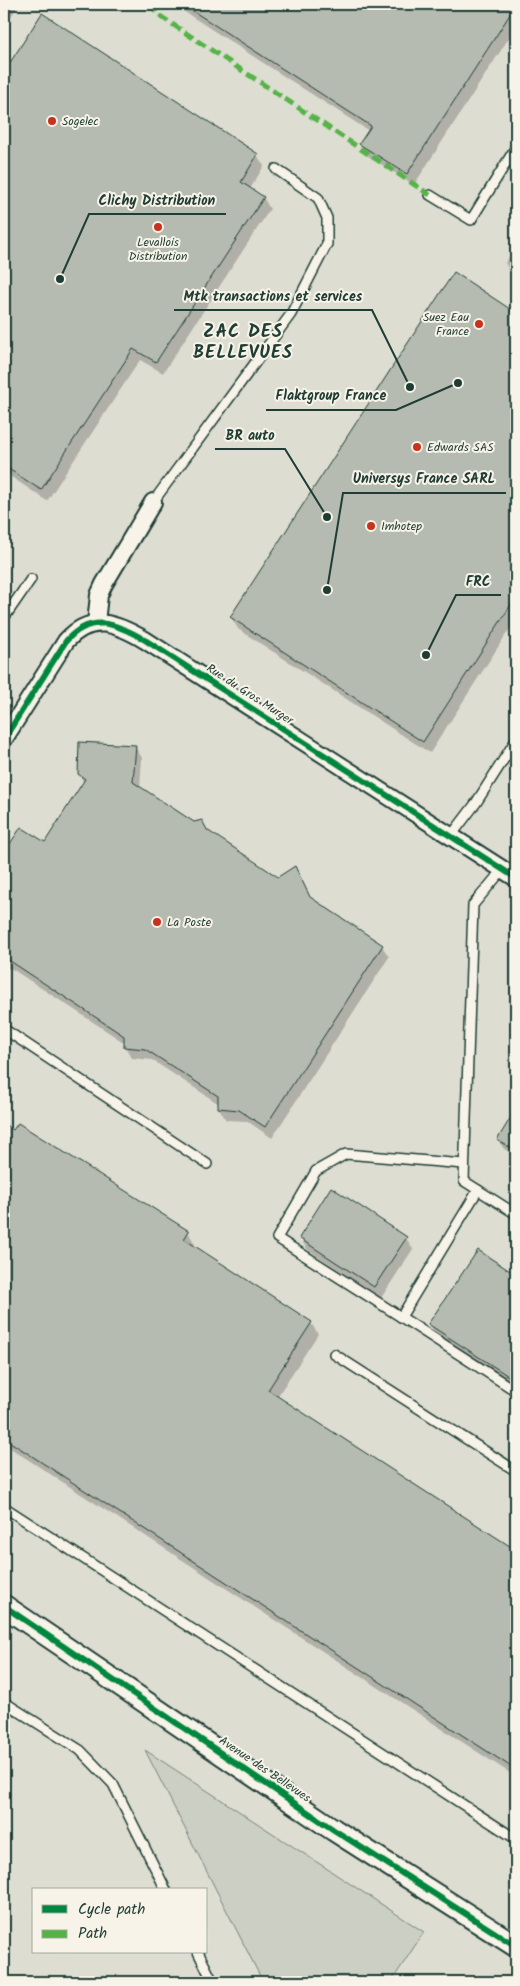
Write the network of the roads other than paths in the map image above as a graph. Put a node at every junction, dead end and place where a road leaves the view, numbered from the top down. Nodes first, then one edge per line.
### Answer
1 (516, 146) edge
2 (276, 169) dead end
3 (430, 195) dead end
4 (153, 502) joint
5 (31, 579) dead end
6 (4, 618) edge
7 (96, 623) junction
8 (4, 739) edge
9 (516, 740) edge
10 (451, 836) junction
11 (509, 874) edge
12 (4, 1029) edge
13 (207, 1164) dead end
14 (464, 1164) junction
15 (478, 1190) junction
16 (516, 1214) edge
17 (401, 1317) junction
18 (334, 1354) dead end
19 (516, 1391) edge
20 (516, 1471) edge
21 (4, 1507) edge
22 (4, 1606) edge
23 (4, 1702) edge
24 (516, 1840) edge
25 (165, 1888) edge
26 (516, 1946) edge
27 (199, 1954) edge
28 (213, 1982) edge

1 - 3 lane
2 - 4 lane
4 - 7 street
5 - 6 lane
7 - 8 street
7 - 10 street, Rue du Gros Murger
9 - 10 lane
10 - 11 street, Rue du Gros Murger
11 - 14 lane
12 - 13 lane
14 - 15 lane
14 - 17 lane
15 - 16 lane
15 - 17 lane
17 - 19 lane
18 - 20 lane
21 - 24 lane
22 - 26 street, Avenue des Bellevues
23 - 25 lane
27 - 28 lane

